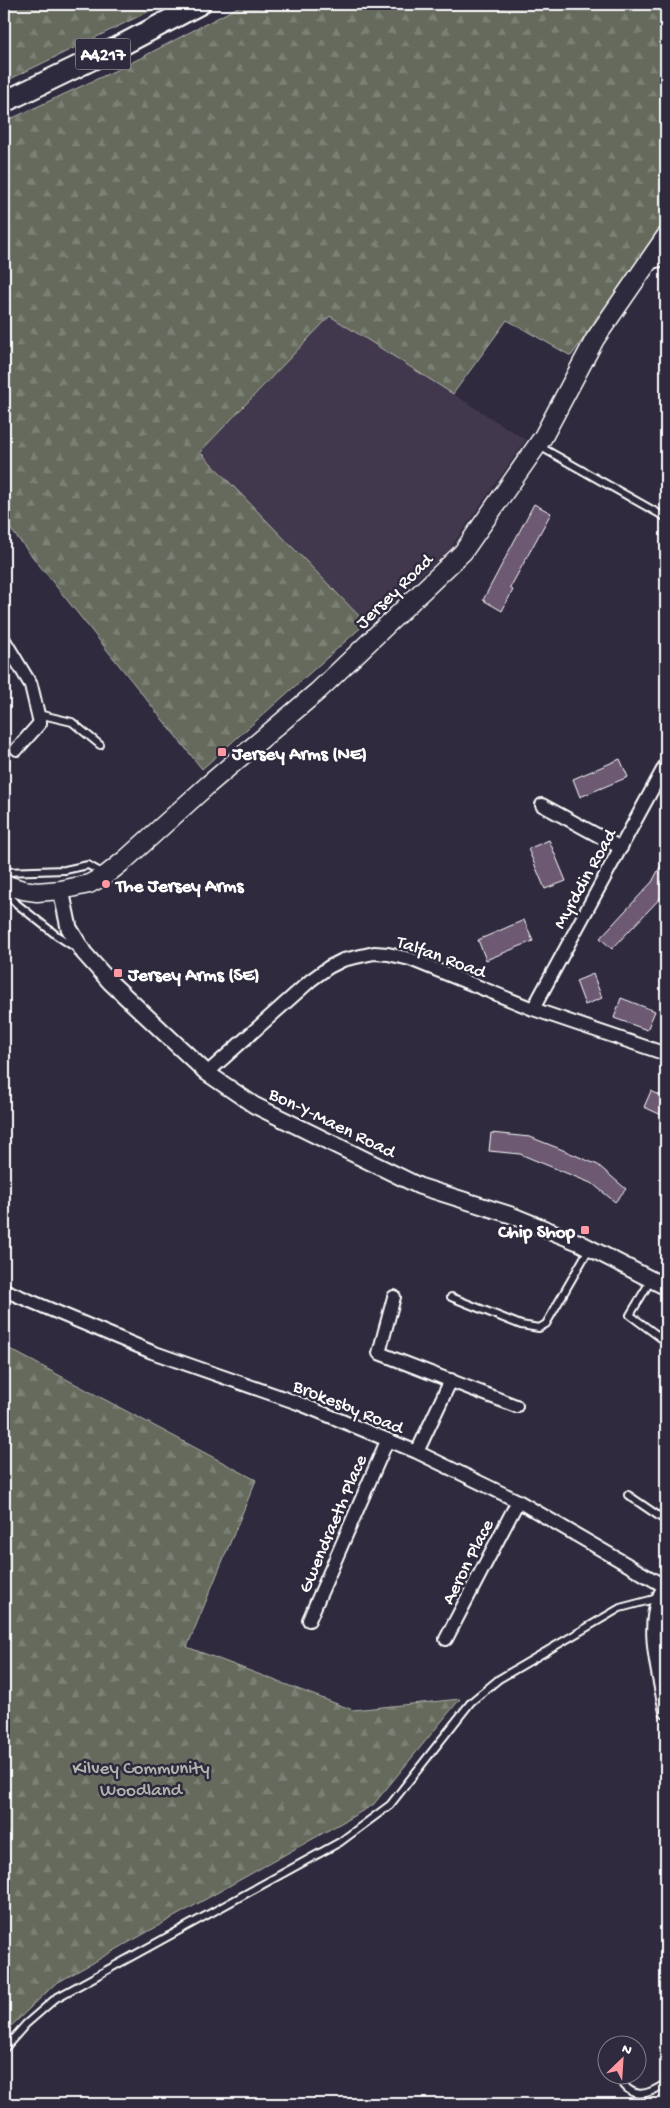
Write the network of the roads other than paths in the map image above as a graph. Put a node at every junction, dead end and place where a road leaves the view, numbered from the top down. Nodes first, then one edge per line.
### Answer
1 (200, 4) edge
2 (4, 102) edge
3 (666, 236) edge
4 (666, 259) edge
5 (647, 263) junction
6 (538, 445) junction
7 (665, 517) edge
8 (4, 640) edge
9 (38, 714) junction
10 (100, 745) dead end
11 (17, 749) dead end
12 (666, 764) edge
13 (542, 805) dead end
14 (621, 848) junction
15 (106, 875) junction
16 (5, 880) edge
17 (61, 890) junction
18 (84, 952) junction
19 (533, 1009) junction
20 (666, 1054) edge
21 (207, 1073) junction
22 (590, 1248) junction
23 (652, 1278) junction
24 (666, 1287) edge
25 (4, 1290) edge
26 (394, 1297) dead end
27 (451, 1297) dead end
28 (665, 1342) edge
29 (451, 1380) junction
30 (516, 1406) dead end
31 (387, 1441) junction
32 (417, 1452) junction
33 (628, 1495) dead end
34 (518, 1501) junction
35 (666, 1521) edge
36 (665, 1585) edge
37 (658, 1598) junction
38 (310, 1620) dead end
39 (446, 1639) dead end
40 (666, 1712) edge
41 (4, 2049) edge
42 (666, 2083) edge
43 (625, 2086) edge

1 - 2 main road, A4217
3 - 5 main road, Jersey Road
4 - 5 street
5 - 6 main road, Jersey Road
6 - 7 lane
6 - 15 main road, Jersey Road
8 - 9 street
9 - 10 lane
9 - 11 street
12 - 14 street, Myrddin Road
13 - 14 street
14 - 19 street, Myrddin Road
15 - 16 lane
15 - 17 main road, Jersey Road
16 - 17 main road, Jersey Road
16 - 18 lane
17 - 18 street, Bon-Y-Maen Road
18 - 21 street, Bon-Y-Maen Road
19 - 20 street, Talfan Road
19 - 21 street, Talfan Road
21 - 22 street, Bon-Y-Maen Road
22 - 23 street, Bon-Y-Maen Road
22 - 27 lane
23 - 24 street, Bon-Y-Maen Road
23 - 28 lane
25 - 31 street, Brokesby Road
26 - 29 street
29 - 30 street
29 - 32 street
31 - 32 street, Brokesby Road
31 - 38 street, Gwendraeth Place
32 - 34 street, Brokesby Road
33 - 35 lane
34 - 36 street, Brokesby Road
34 - 39 street, Aeron Place
36 - 37 street
37 - 40 street
37 - 41 lane
42 - 43 lane

